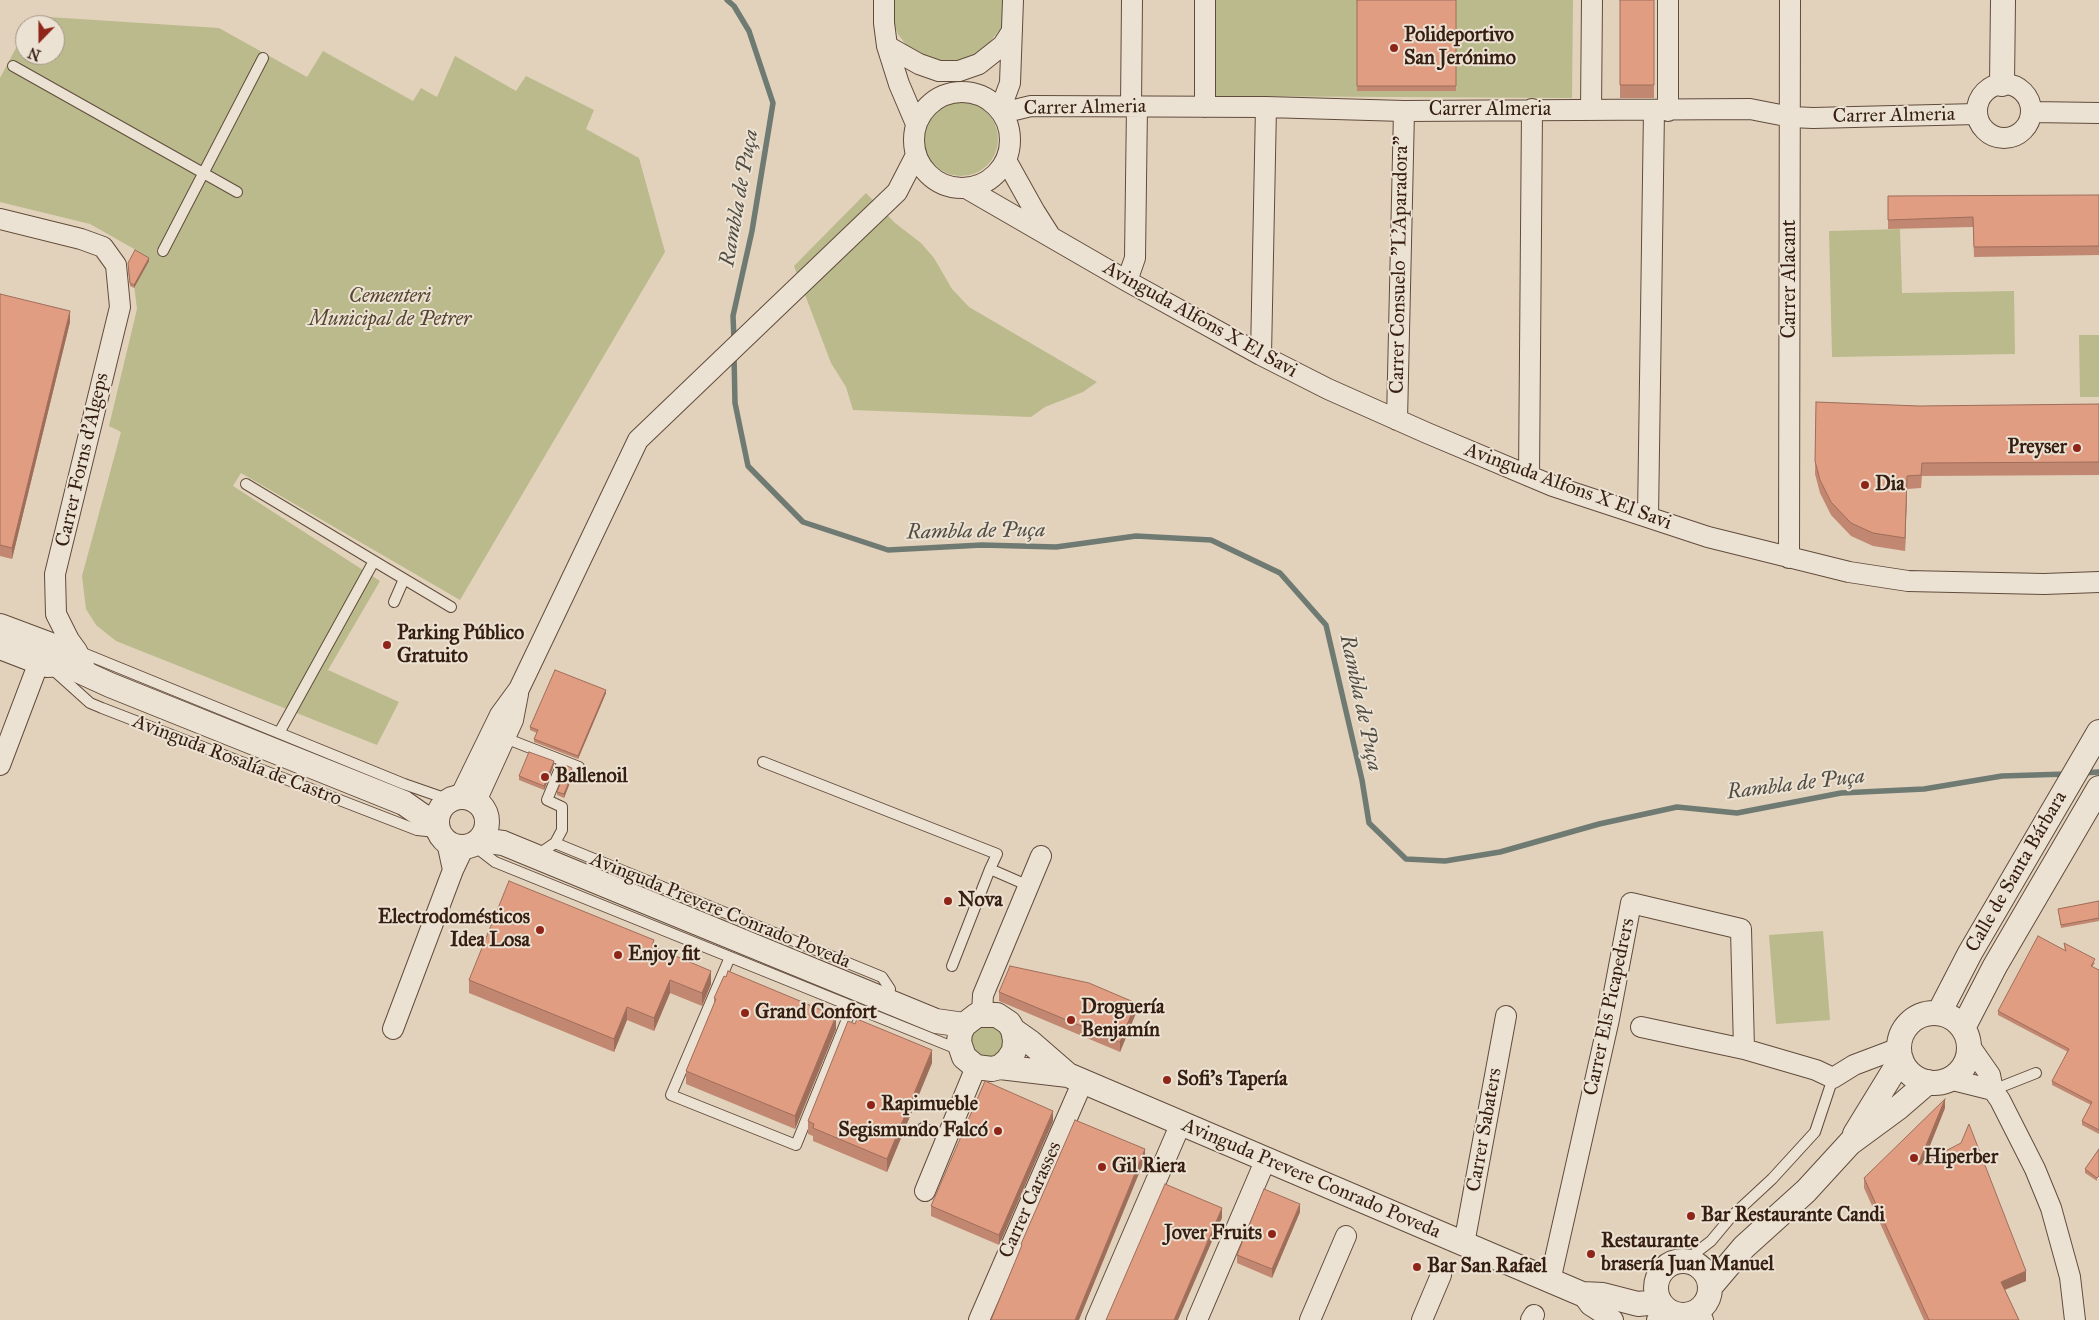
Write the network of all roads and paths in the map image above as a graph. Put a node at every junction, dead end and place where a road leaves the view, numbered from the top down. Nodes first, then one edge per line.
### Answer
1 (884, 0) edge
2 (1013, 0) edge
3 (1132, 0) edge
4 (1205, 0) edge
5 (1592, 0) edge
6 (1668, 0) edge
7 (1790, 0) edge
8 (2003, 0) edge
9 (1012, 31) junction
10 (887, 46) junction
11 (263, 58) dead end
12 (13, 66) dead end
13 (1010, 83) junction
14 (2002, 84) junction
15 (1031, 106) junction
16 (1134, 106) junction
17 (1204, 107) junction
18 (1266, 108) junction
19 (1532, 110) junction
20 (1591, 110) junction
21 (1661, 110) junction
22 (1001, 111) junction
23 (1404, 111) junction
24 (2032, 112) junction
25 (2099, 113) edge
26 (1977, 114) junction
27 (1791, 117) junction
28 (916, 124) junction
29 (916, 155) junction
30 (1006, 160) junction
31 (204, 173) junction
32 (935, 180) junction
33 (966, 188) junction
34 (236, 192) dead end
35 (897, 192) junction
36 (0, 219) edge
37 (1052, 238) junction
38 (164, 251) dead end
39 (1127, 281) junction
40 (1260, 354) junction
41 (1397, 420) junction
42 (1529, 476) junction
43 (246, 484) dead end
44 (1648, 517) junction
45 (1789, 558) junction
46 (374, 561) junction
47 (404, 579) junction
48 (2099, 582) edge
49 (394, 602) dead end
50 (451, 607) dead end
51 (0, 626) edge
52 (0, 647) edge
53 (57, 658) junction
54 (519, 689) junction
55 (279, 733) junction
56 (505, 738) junction
57 (2096, 738) edge
58 (564, 761) junction
59 (763, 762) dead end
60 (0, 765) edge
61 (579, 767) dead end
62 (2097, 792) edge
63 (463, 825) junction
64 (556, 843) junction
65 (536, 856) junction
66 (1041, 856) dead end
67 (990, 869) junction
68 (1029, 886) junction
69 (730, 957) junction
70 (952, 966) dead end
71 (888, 1001) junction
72 (852, 1007) junction
73 (1939, 1013) junction
74 (1506, 1016) dead end
75 (1641, 1027) dead end
76 (393, 1029) dead end
77 (1013, 1030) junction
78 (1966, 1036) junction
79 (968, 1040) junction
80 (1744, 1049) junction
81 (1900, 1054) junction
82 (1000, 1067) junction
83 (2036, 1073) dead end
84 (1076, 1078) junction
85 (1833, 1078) junction
86 (1938, 1081) junction
87 (1993, 1090) junction
88 (1182, 1123) junction
89 (923, 1128) dead end
90 (947, 1137) junction
91 (1850, 1143) junction
92 (1266, 1159) junction
93 (925, 1191) dead end
94 (1346, 1236) dead end
95 (1464, 1244) junction
96 (1698, 1272) junction
97 (1441, 1275) dead end
98 (1550, 1281) junction
99 (1592, 1294) junction
100 (1659, 1303) edge
101 (1701, 1315) edge
102 (979, 1320) edge
103 (1096, 1320) edge
104 (1197, 1320) edge
105 (1310, 1320) edge
106 (1422, 1320) edge
107 (1613, 1320) edge
108 (2075, 1320) edge

1 - 10 street
2 - 9 street
3 - 16 street
4 - 17 street
5 - 20 street
6 - 21 street
7 - 27 street, Carrer Alacant
8 - 14 street
9 - 10 street
9 - 13 street
10 - 28 street
11 - 31 lane
12 - 31 lane
13 - 15 street
13 - 22 street
14 - 24 street
14 - 26 street
15 - 16 street, Carrer Almeria
15 - 22 street, Carrer Almeria
16 - 17 street, Carrer Almeria
16 - 39 street
17 - 18 street, Carrer Almeria
18 - 23 street, Carrer Almeria
18 - 40 street
19 - 20 street, Carrer Almeria
19 - 23 street, Carrer Almeria
19 - 42 street
20 - 21 street, Carrer Almeria
21 - 27 street, Carrer Almeria
21 - 44 street
22 - 28 street
22 - 30 street
23 - 41 street, Carrer Consuelo "L'Aparadora"
24 - 25 street
24 - 26 street
26 - 27 street, Carrer Almeria
27 - 45 street, Carrer Alacant
28 - 29 street
29 - 32 street
29 - 35 street
30 - 33 street
30 - 37 street, Avinguda Alfons X El Savi
31 - 34 lane
31 - 38 lane
32 - 33 street
32 - 35 street
33 - 37 street, Avinguda Alfons X El Savi
35 - 54 street
36 - 53 street, Carrer Forns d'Algeps
37 - 39 street, Avinguda Alfons X El Savi
39 - 40 street, Avinguda Alfons X El Savi
40 - 41 street, Avinguda Alfons X El Savi
41 - 42 street, Avinguda Alfons X El Savi
42 - 44 street, Avinguda Alfons X El Savi
43 - 46 lane
44 - 45 street, Avinguda Alfons X El Savi
45 - 48 street, Avinguda Alfons X El Savi
46 - 47 lane
46 - 55 lane
47 - 49 lane
47 - 50 lane
51 - 53 street, Avinguda Rosalía de Castro
52 - 53 street, Avinguda Rosalía de Castro
53 - 55 lane, Avinguda Rosalía de Castro
53 - 60 street
53 - 63 street, Avinguda Rosalía de Castro
53 - 63 lane, Avinguda Rosalía de Castro
54 - 56 street
54 - 63 street
55 - 63 lane, Avinguda Rosalía de Castro
56 - 58 lane
56 - 63 street
57 - 73 street, Calle de Santa Bárbara
58 - 61 lane
58 - 64 lane
59 - 67 lane
62 - 78 street, Calle de Santa Bárbara
63 - 65 street, Avinguda Prevere Conrado Poveda
63 - 69 lane, Avinguda Prevere Conrado Poveda
63 - 76 street
64 - 65 lane
64 - 71 lane, Avinguda Prevere Conrado Poveda
65 - 71 street, Avinguda Prevere Conrado Poveda
66 - 68 street
67 - 68 lane
67 - 70 lane
68 - 79 street
69 - 72 lane, Avinguda Prevere Conrado Poveda
69 - 72 lane
71 - 79 street, Avinguda Prevere Conrado Poveda
72 - 79 lane, Avinguda Prevere Conrado Poveda
73 - 78 street
73 - 81 street
74 - 95 street, Carrer Sabaters
75 - 80 street
77 - 79 street
77 - 82 street
77 - 84 street, Avinguda Prevere Conrado Poveda
78 - 86 street
78 - 87 street
79 - 82 street
79 - 90 street
80 - 85 street
80 - 98 street, Carrer Els Picapedrers
81 - 85 street
81 - 86 street
81 - 91 street
82 - 84 street, Avinguda Prevere Conrado Poveda
83 - 87 lane
84 - 88 street, Avinguda Prevere Conrado Poveda
84 - 102 street, Carrer Carasses
85 - 96 lane
86 - 87 street
86 - 91 street
87 - 108 street
88 - 92 street, Avinguda Prevere Conrado Poveda
88 - 103 street
89 - 90 lane
90 - 93 street
91 - 96 street
92 - 95 street, Avinguda Prevere Conrado Poveda
92 - 104 street
94 - 105 street
95 - 98 street, Avinguda Prevere Conrado Poveda
96 - 100 street
96 - 101 street
97 - 106 street
98 - 99 street, Avinguda Prevere Conrado Poveda
99 - 100 street
99 - 107 street, Avinguda Prevere Conrado Poveda
100 - 101 street

